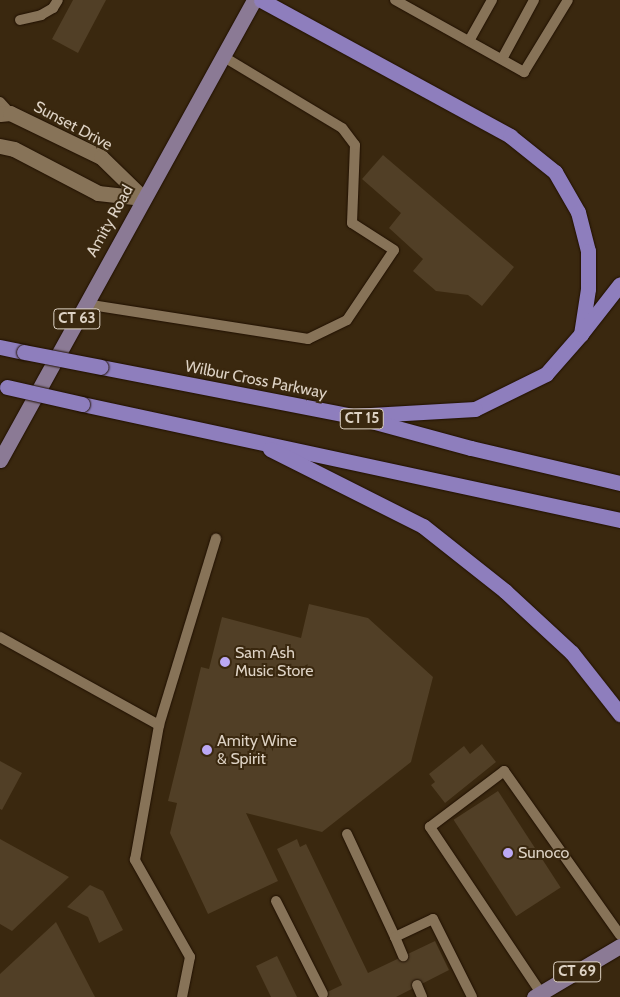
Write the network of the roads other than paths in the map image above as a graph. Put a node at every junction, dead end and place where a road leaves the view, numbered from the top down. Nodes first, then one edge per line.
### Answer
1 (58, 0) edge
2 (254, 0) edge
3 (261, 0) edge
4 (394, 0) edge
5 (492, 0) edge
6 (534, 0) edge
7 (568, 0) edge
8 (410, 4) edge
9 (20, 20) dead end
10 (469, 42) junction
11 (222, 56) junction
12 (502, 60) junction
13 (0, 102) edge
14 (5, 114) edge
15 (0, 146) edge
16 (143, 198) junction
17 (620, 284) edge
18 (85, 304) junction
19 (581, 334) junction
20 (0, 347) edge
21 (4, 386) edge
22 (353, 416) junction
23 (251, 439) junction
24 (0, 460) edge
25 (620, 483) edge
26 (620, 520) edge
27 (216, 539) dead end
28 (0, 637) edge
29 (620, 714) edge
30 (159, 725) junction
31 (347, 834) dead end
32 (276, 901) dead end
33 (620, 935) edge
34 (395, 936) junction
35 (620, 946) edge
36 (403, 956) dead end
37 (417, 985) dead end
38 (323, 994) dead end
39 (537, 995) edge
40 (182, 997) edge
41 (422, 997) edge
42 (472, 997) edge

1 - 9 lane
2 - 11 main road, Amity Road / CT 63
3 - 19 highway
4 - 8 lane
5 - 10 lane
6 - 12 lane
7 - 12 lane
8 - 10 lane
10 - 12 lane
11 - 16 main road, Amity Road / CT 63
11 - 18 lane
13 - 14 lane
14 - 16 street, Sunset Drive
15 - 16 street
16 - 18 main road, Amity Road / CT 63
17 - 19 highway
18 - 24 main road, Amity Road / CT 63
19 - 22 highway
20 - 22 highway, Wilbur Cross Parkway / CT 15, bridge
21 - 23 highway, bridge
22 - 25 highway, Wilbur Cross Parkway / CT 15
23 - 26 highway
23 - 29 highway
27 - 30 lane
28 - 30 lane
30 - 40 lane
31 - 34 lane
32 - 38 lane
33 - 39 lane
34 - 36 lane
34 - 42 lane
35 - 39 main road, CT 69
37 - 41 lane

